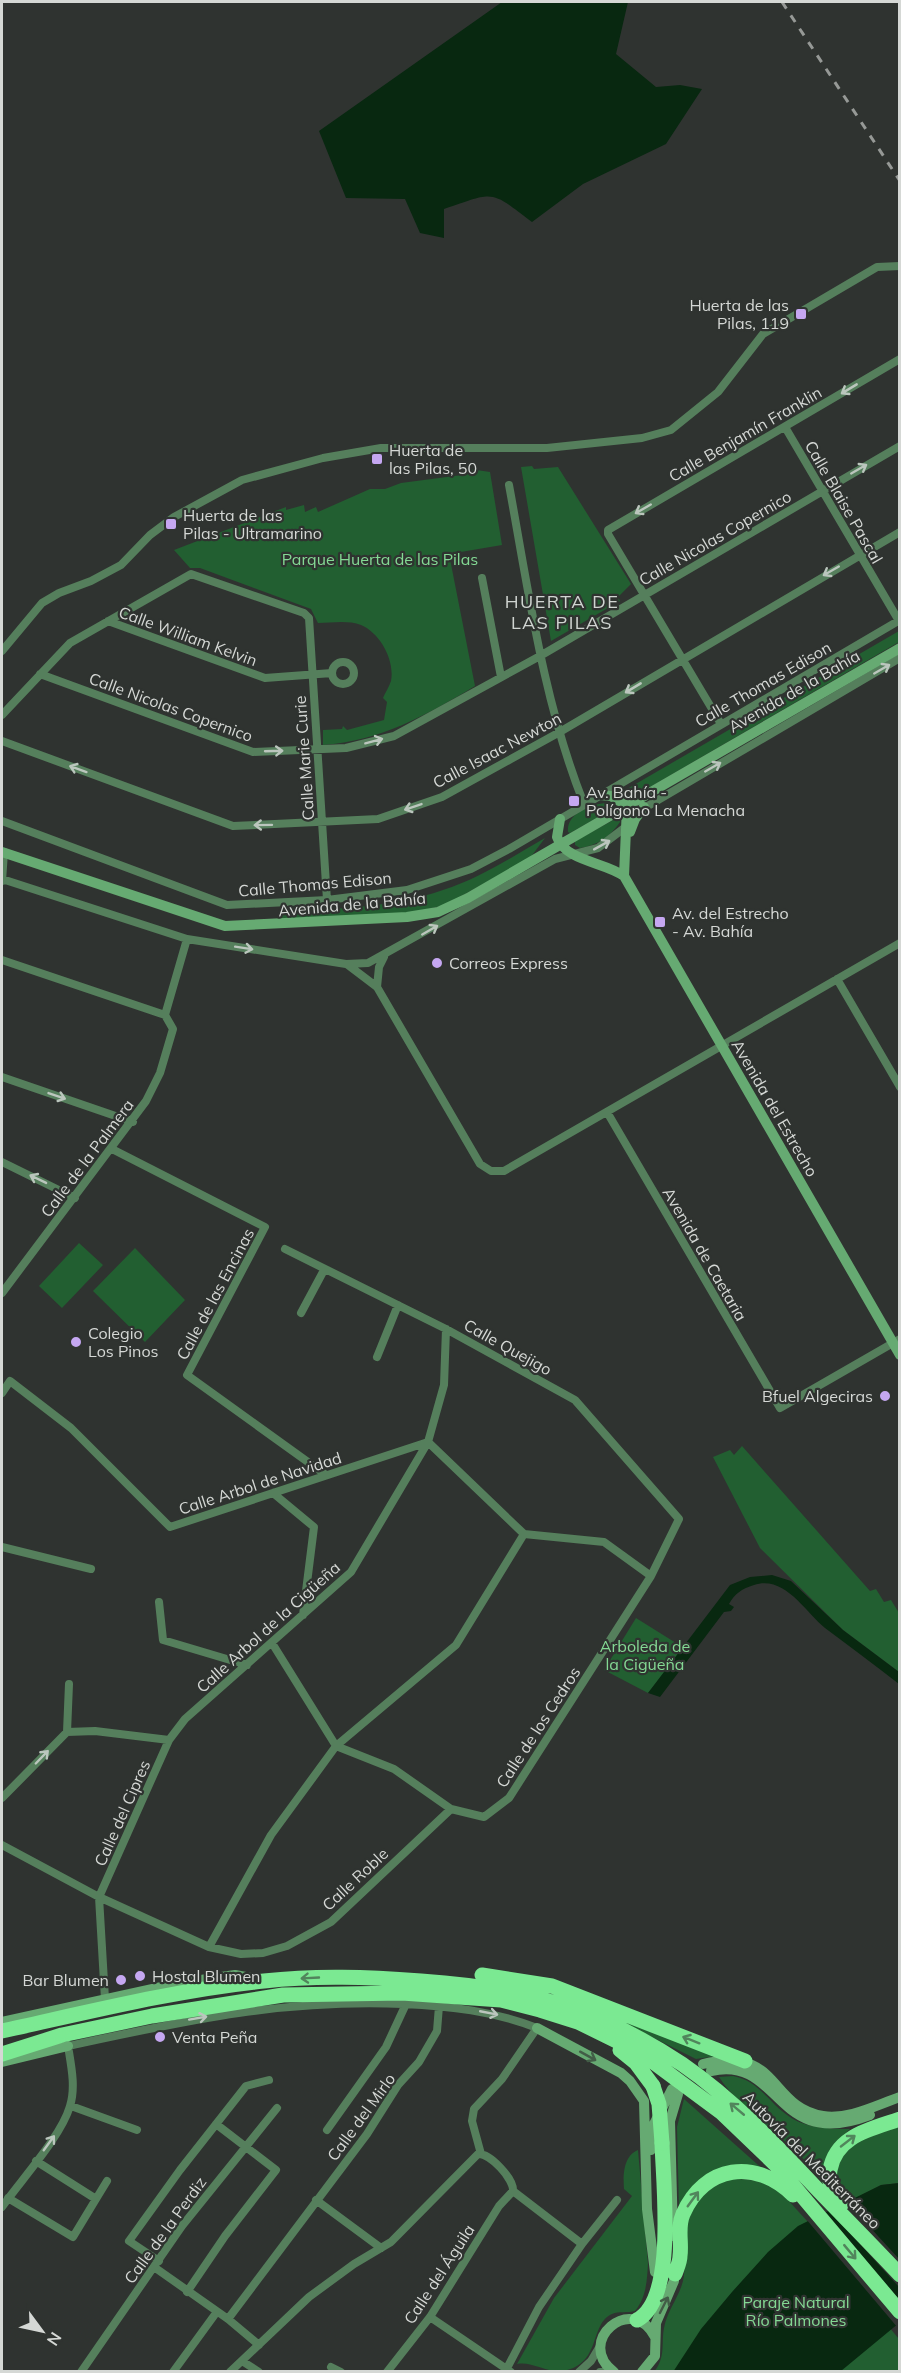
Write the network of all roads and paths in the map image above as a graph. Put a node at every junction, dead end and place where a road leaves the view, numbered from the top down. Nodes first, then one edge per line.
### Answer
1 (900, 266) edge
2 (900, 359) edge
3 (785, 427) junction
4 (900, 446) edge
5 (509, 485) dead end
6 (822, 491) junction
7 (900, 532) edge
8 (860, 554) junction
9 (482, 578) dead end
10 (646, 594) junction
11 (899, 620) edge
12 (108, 621) junction
13 (900, 648) edge
14 (2, 651) edge
15 (540, 656) junction
16 (683, 658) junction
17 (900, 658) edge
18 (332, 673) dead end
19 (40, 674) junction
20 (312, 674) junction
21 (501, 677) junction
22 (2, 715) edge
23 (721, 724) junction
24 (558, 733) junction
25 (2, 741) edge
26 (317, 750) junction
27 (599, 795) junction
28 (584, 804) junction
29 (627, 806) junction
30 (644, 807) junction
31 (560, 819) junction
32 (2, 821) edge
33 (322, 824) junction
34 (627, 826) junction
35 (560, 845) junction
36 (2, 852) edge
37 (624, 852) junction
38 (572, 854) junction
39 (624, 876) junction
40 (2, 880) edge
41 (327, 900) junction
42 (187, 939) junction
43 (900, 943) edge
44 (384, 956) junction
45 (2, 960) edge
46 (346, 964) junction
47 (837, 979) junction
48 (377, 987) junction
49 (165, 1015) junction
50 (722, 1046) junction
51 (2, 1077) edge
52 (900, 1088) edge
53 (607, 1112) junction
54 (133, 1122) junction
55 (112, 1149) junction
56 (2, 1162) edge
57 (75, 1198) junction
58 (285, 1249) dead end
59 (324, 1270) junction
60 (2, 1293) edge
61 (398, 1305) junction
62 (301, 1313) dead end
63 (446, 1329) junction
64 (896, 1341) edge
65 (900, 1355) edge
66 (377, 1357) dead end
67 (2, 1394) edge
68 (428, 1442) junction
69 (326, 1475) junction
70 (273, 1493) junction
71 (679, 1519) joint
72 (524, 1533) junction
73 (2, 1546) edge
74 (91, 1569) dead end
75 (651, 1576) junction
76 (159, 1602) dead end
77 (303, 1615) junction
78 (272, 1643) junction
79 (247, 1665) junction
80 (69, 1684) dead end
81 (67, 1732) junction
82 (169, 1740) junction
83 (336, 1746) junction
84 (2, 1798) edge
85 (451, 1809) junction
86 (2, 1845) edge
87 (99, 1897) junction
88 (209, 1947) junction
89 (354, 1976) junction
90 (110, 2003) junction
91 (406, 2004) junction
92 (439, 2006) junction
93 (2, 2022) edge
94 (579, 2022) junction
95 (537, 2028) junction
96 (2, 2031) edge
97 (2, 2039) edge
98 (65, 2040) junction
99 (2, 2044) edge
100 (2, 2054) edge
101 (745, 2061) junction
102 (2, 2062) edge
103 (269, 2080) dead end
104 (900, 2097) edge
105 (900, 2104) edge
106 (70, 2106) junction
107 (277, 2108) dead end
108 (900, 2119) edge
109 (216, 2124) junction
110 (137, 2130) dead end
111 (327, 2130) dead end
112 (246, 2147) junction
113 (481, 2154) junction
114 (36, 2161) junction
115 (107, 2181) dead end
116 (513, 2191) junction
117 (828, 2193) junction
118 (8, 2198) junction
119 (96, 2199) junction
120 (316, 2200) junction
121 (617, 2200) dead end
122 (2, 2207) edge
123 (813, 2207) junction
124 (582, 2244) junction
125 (381, 2248) junction
126 (156, 2264) junction
127 (656, 2272) junction
128 (675, 2274) junction
129 (900, 2275) edge
130 (187, 2292) junction
131 (900, 2312) edge
132 (216, 2313) junction
133 (430, 2317) junction
134 (228, 2319) junction
135 (634, 2320) junction
136 (655, 2337) junction
137 (601, 2345) junction
138 (259, 2346) junction
139 (242, 2361) junction
140 (331, 2367) dead end
141 (508, 2371) edge
142 (81, 2372) edge
143 (173, 2372) edge
144 (230, 2372) edge
145 (259, 2372) edge
146 (341, 2372) edge
147 (387, 2372) edge
148 (579, 2372) edge
149 (614, 2372) edge
150 (642, 2372) edge

1 - 14 street
2 -> 3 street, Calle Benjamín Franklin
3 - 6 street, Calle Blaise Pascal
3 -> 10 street, Calle Benjamín Franklin
6 -> 4 street, Calle Nicolas Copernico
5 - 15 street
6 - 8 street, Calle Blaise Pascal
6 - 10 street, Calle Nicolas Copernico
7 - 8 street, Calle Isaac Newton
8 - 11 street, Calle Blaise Pascal
8 -> 16 street, Calle Isaac Newton
9 - 21 street
10 - 15 street, Calle Nicolas Copernico
10 - 16 street
11 - 23 street, Calle Thomas Edison
12 - 19 street
12 - 20 street, Calle William Kelvin
12 - 20 street, Calle Marie Curie
13 - 29 street, Avenida de la Bahía
15 - 21 street, Calle Nicolas Copernico
15 - 24 street
16 - 23 street
16 -> 24 street, Calle Isaac Newton
30 -> 17 street, Avenida de la Bahía
18 - 20 street, Calle William Kelvin
19 - 22 street
19 -> 26 street, Calle Nicolas Copernico
20 - 26 street, Calle Marie Curie
26 -> 21 street, Calle Nicolas Copernico
23 - 27 street, Calle Thomas Edison
24 - 28 street
24 -> 33 street, Calle Isaac Newton
33 -> 25 street, Calle Isaac Newton
26 - 33 street, Calle Marie Curie
27 - 28 street, Calle Thomas Edison
27 - 29 street
28 - 31 street, Calle Thomas Edison
29 - 34 street
29 - 35 street, Avenida de la Bahía
30 - 34 street, Avenida de la Bahía
30 - 37 street
31 - 35 street
31 - 41 street, Calle Thomas Edison
32 - 41 street, Calle Thomas Edison
33 - 41 street, Calle Marie Curie
34 - 37 street
38 -> 34 street, Avenida de la Bahía
35 - 36 street, Avenida de la Bahía
35 - 38 street
36 - 40 street
37 - 39 street
38 - 39 street
44 -> 38 street, Avenida de la Bahía
39 - 50 street, Avenida del Estrecho
40 - 42 street
42 -> 46 street, Avenida de la Bahía
42 - 49 street, Calle de la Palmera
43 - 47 street
44 - 46 street, Avenida de la Bahía
44 - 48 street
45 - 49 street
46 - 48 street
47 - 50 street
47 - 52 street
48 - 53 street
49 - 54 street, Calle de la Palmera
50 - 53 street
50 - 64 street, Avenida del Estrecho
51 -> 54 street
53 - 64 street, Avenida de Caetaria
54 - 55 street, Calle de la Palmera
55 - 57 street, Calle de la Palmera
55 - 69 street, Calle de las Encinas
57 -> 56 street
57 - 60 street, Calle de la Palmera
58 - 59 street, Calle Quejigo
59 - 61 street, Calle Quejigo
59 - 62 street
61 - 63 street, Calle Quejigo
61 - 66 street
63 - 68 street, Calle Arbol de la Cigüeña
63 - 71 street, Calle Quejigo
64 - 65 street, Avenida del Estrecho
67 - 70 street, Calle Arbol de Navidad
68 - 69 street, Calle Arbol de Navidad
68 - 72 street
68 - 77 street, Calle Arbol de la Cigüeña
69 - 70 street, Calle Arbol de Navidad
70 - 77 street
71 - 75 street, Calle de los Cedros
72 - 75 street
72 - 83 street
73 - 74 street
75 - 85 street, Calle de los Cedros
76 - 79 street
77 - 78 street, Calle Arbol de la Cigüeña
78 - 79 street, Calle Arbol de la Cigüeña
78 - 83 street
79 - 82 street, Calle Arbol de la Cigüeña
80 - 81 street
81 - 82 street
84 -> 81 street
82 - 87 street, Calle del Cipres
83 - 85 street
83 - 88 street
85 - 88 street, Calle Roble
86 - 87 street, Calle Roble
87 - 88 street, Calle Roble
87 - 90 street
89 -> 90 highway, Autovía del Mediterráneo
101 -> 89 highway
117 -> 89 highway, Autovía del Mediterráneo
90 - 93 street
90 - 96 highway, Autovía del Mediterráneo
90 - 97 highway
91 - 92 street
98 -> 91 street
91 - 111 street
92 -> 95 street
92 - 120 street, Calle del Mirlo
94 - 98 highway, Autovía del Mediterráneo
94 - 123 highway, Autovía del Mediterráneo
94 - 135 highway, bridge
95 - 113 street
95 -> 127 street
98 - 99 highway
98 - 100 highway, Autovía del Mediterráneo
98 - 102 street
98 - 106 street
101 - 104 street
101 - 105 street
103 - 109 street
106 - 110 street
114 -> 106 street
107 - 112 street, Calle de la Perdiz
117 -> 108 highway
109 - 112 street
109 - 126 street
112 - 126 street, Calle de la Perdiz
112 - 130 street
113 - 116 street
113 - 125 street
114 - 118 street
114 - 119 street
115 - 119 street
116 - 124 street
116 - 133 street, Calle del Águila
117 - 129 highway, Autovía del Mediterráneo
118 - 119 street
118 - 122 street
120 - 125 street
120 - 134 street, Calle del Mirlo
121 - 124 street
128 -> 123 highway
123 -> 131 highway, Autovía del Mediterráneo
124 - 141 street
125 - 138 street
126 - 130 street
126 - 142 street, Calle de la Perdiz
127 - 128 street
127 - 135 street
136 -> 128 street
130 - 132 street
132 - 134 street
132 - 143 street
133 - 141 street
133 - 147 street, Calle del Águila
134 - 138 street
135 - 136 street
135 - 137 street
136 - 150 street
137 - 148 street
137 - 149 street
138 - 139 street
139 - 144 street
139 - 145 street
140 - 146 street

